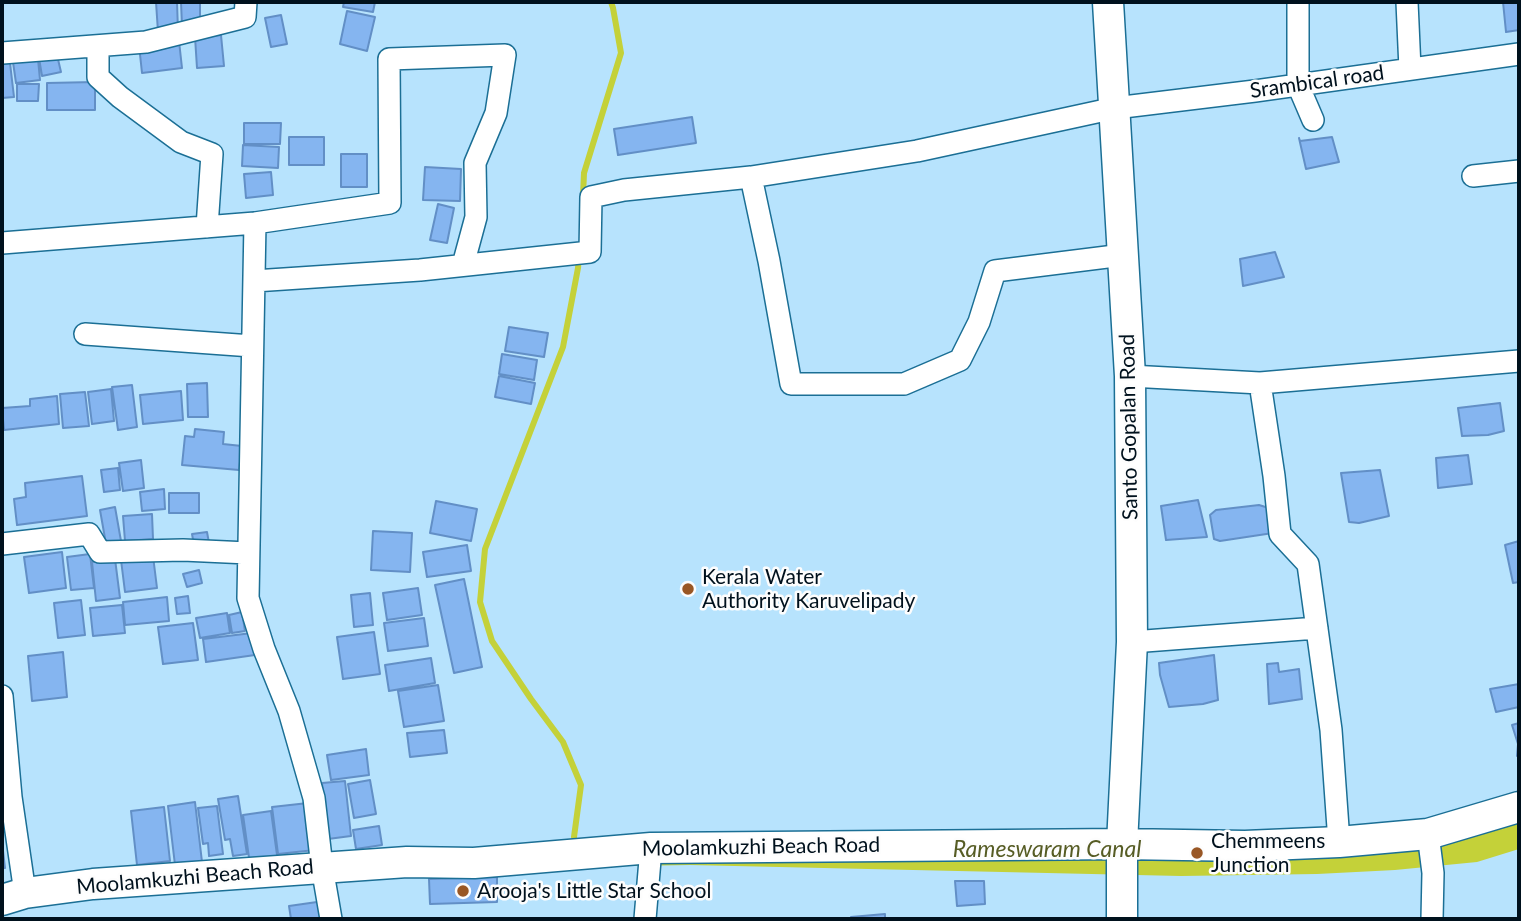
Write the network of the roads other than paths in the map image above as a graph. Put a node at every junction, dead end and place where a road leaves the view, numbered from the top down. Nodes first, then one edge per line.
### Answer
1 (246, 2) edge
2 (1108, 2) edge
3 (1298, 2) edge
4 (1406, 2) edge
5 (98, 46) junction
6 (2, 53) edge
7 (1519, 54) edge
8 (1410, 69) junction
9 (1298, 85) junction
10 (1115, 108) junction
11 (1313, 120) dead end
12 (1519, 171) edge
13 (1473, 176) dead end
14 (751, 177) junction
15 (255, 223) junction
16 (207, 227) junction
17 (2, 243) edge
18 (1123, 255) junction
19 (463, 265) junction
20 (254, 281) junction
21 (85, 334) dead end
22 (252, 346) junction
23 (1519, 361) edge
24 (1129, 376) junction
25 (1260, 383) junction
26 (2, 544) edge
27 (248, 554) junction
28 (1317, 628) junction
29 (1132, 642) junction
30 (2, 696) edge
31 (1519, 807) edge
32 (1429, 834) junction
33 (1339, 842) junction
34 (651, 856) junction
35 (1122, 859) junction
36 (322, 867) junction
37 (13, 897) edge
38 (331, 919) edge
39 (645, 919) edge
40 (1122, 919) edge
41 (1432, 919) edge

1 - 5 street
2 - 10 street, Santo Gopalan Road
3 - 9 street
4 - 8 street
5 - 6 street
5 - 16 street
7 - 8 street, Srambical road
8 - 9 street, Srambical road
9 - 10 street, Srambical road
9 - 11 street
10 - 14 street, Srambical road
10 - 18 street, Santo Gopalan Road
12 - 13 street
14 - 18 street
14 - 19 street, Srambical road
15 - 16 street
15 - 19 street
15 - 20 street
16 - 17 street
18 - 24 street, Santo Gopalan Road
19 - 20 street
20 - 22 street
21 - 22 street
22 - 27 street
23 - 25 street
24 - 25 street
24 - 29 street, Santo Gopalan Road
25 - 28 street
26 - 27 street
27 - 36 street
28 - 29 street
28 - 33 street
29 - 35 street, Santo Gopalan Road
30 - 37 street
31 - 32 street, Moolamkuzhi Beach Road
32 - 33 street, Moolamkuzhi Beach Road
32 - 41 street
33 - 35 street, Moolamkuzhi Beach Road
34 - 35 street, Moolamkuzhi Beach Road
34 - 36 street, Moolamkuzhi Beach Road
34 - 39 street
35 - 40 street, Santo Gopalan Road
36 - 37 street, Moolamkuzhi Beach Road
36 - 38 street

